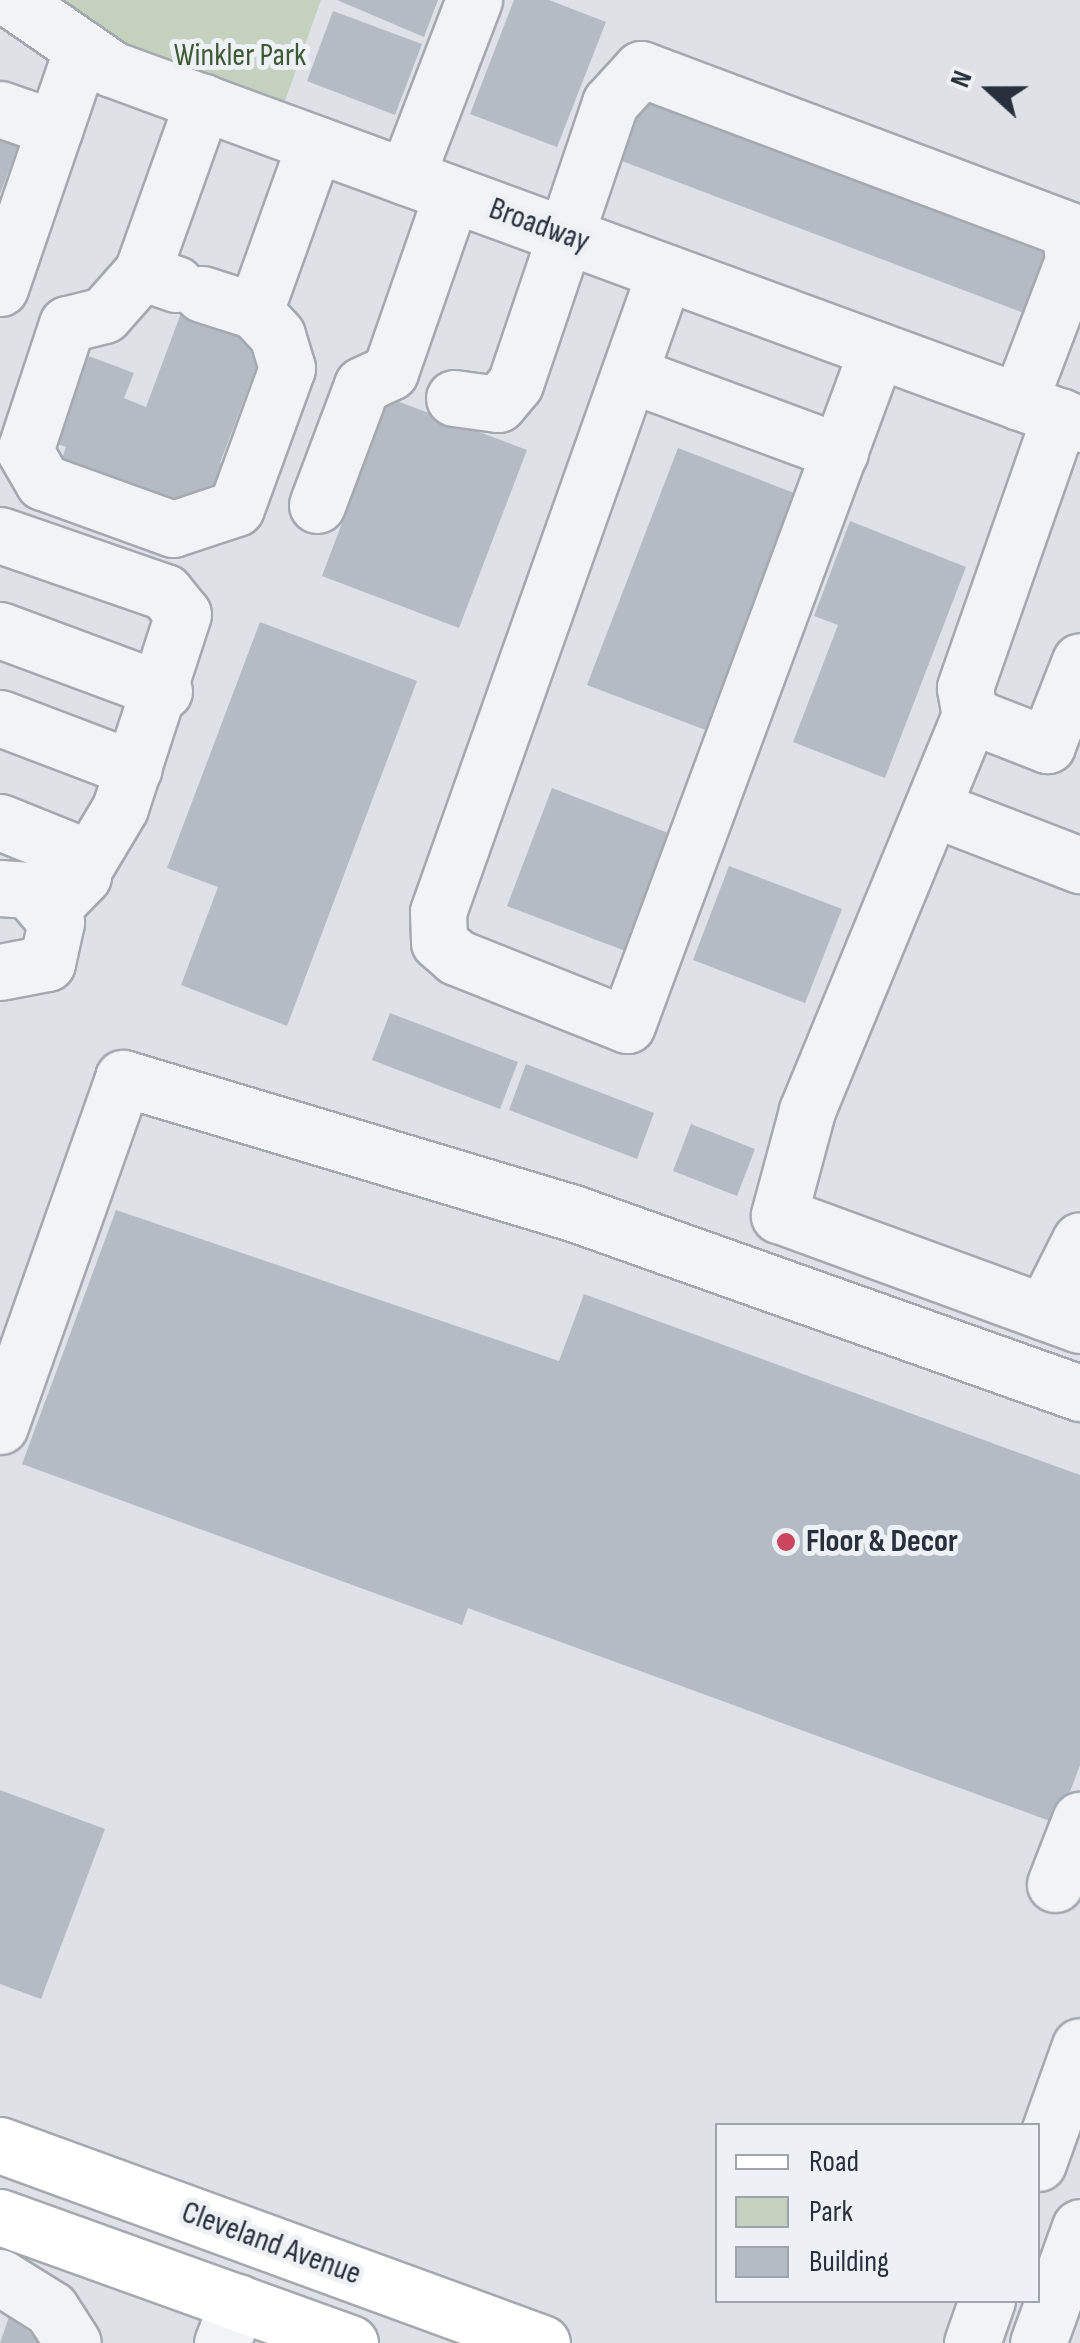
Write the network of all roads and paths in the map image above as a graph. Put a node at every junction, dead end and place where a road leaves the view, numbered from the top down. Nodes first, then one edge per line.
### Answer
1 (12, 0) edge
2 (474, 0) edge
3 (81, 52) junction
4 (203, 102) junction
5 (0, 109) edge
6 (55, 128) junction
7 (314, 144) junction
8 (429, 186) junction
9 (565, 236) junction
10 (665, 272) junction
11 (177, 285) junction
12 (0, 288) edge
13 (255, 311) junction
14 (878, 350) junction
15 (388, 373) junction
16 (632, 375) junction
17 (1053, 414) edge
18 (840, 452) junction
19 (317, 505) dead end
20 (0, 535) edge
21 (0, 630) edge
22 (1080, 661) edge
23 (164, 691) junction
24 (970, 715) junction
25 (0, 718) edge
26 (134, 769) junction
27 (932, 808) junction
28 (0, 822) edge
29 (86, 865) junction
30 (1080, 865) edge
31 (0, 888) edge
32 (48, 912) junction
33 (0, 972) edge
34 (1080, 1240) edge
35 (1062, 1318) edge
36 (1080, 1392) edge
37 (0, 1426) edge
38 (1080, 1820) edge
39 (1056, 1884) dead end
40 (1080, 2046) edge
41 (0, 2145) edge
42 (1040, 2157) edge
43 (106, 2183) junction
44 (2, 2217) edge
45 (1080, 2227) edge
46 (0, 2277) edge
47 (986, 2303) edge
48 (230, 2323) edge
49 (72, 2343) edge
50 (350, 2343) edge
51 (542, 2343) edge
52 (972, 2343) edge
53 (1038, 2343) edge

1 - 3 street, Broadway
2 - 8 street
3 - 4 street, Broadway
3 - 6 street
4 - 7 street, Broadway
4 - 11 street
5 - 6 street
6 - 12 street
7 - 8 street, Broadway
7 - 13 street
8 - 9 street, Broadway
8 - 15 street
9 - 10 street, Broadway
9 - 15 street
9 - 17 street
10 - 14 street, Broadway
10 - 16 street
11 - 13 street
11 - 13 street
14 - 17 street, Broadway
14 - 18 street
15 - 19 street
16 - 18 street
16 - 18 street
17 - 24 street
20 - 23 street
21 - 23 street
22 - 24 street
23 - 26 street
24 - 27 street
25 - 26 street
26 - 29 street
27 - 30 street
27 - 35 street
28 - 29 street
29 - 32 street
31 - 32 street
32 - 33 street
34 - 35 street
36 - 37 street
38 - 39 street
40 - 42 street
41 - 43 main road, Cleveland Avenue
43 - 44 main road
43 - 51 main road, Cleveland Avenue
44 - 48 main road, Cleveland Avenue
45 - 53 street
46 - 49 street
47 - 52 street
48 - 50 main road, Cleveland Avenue

